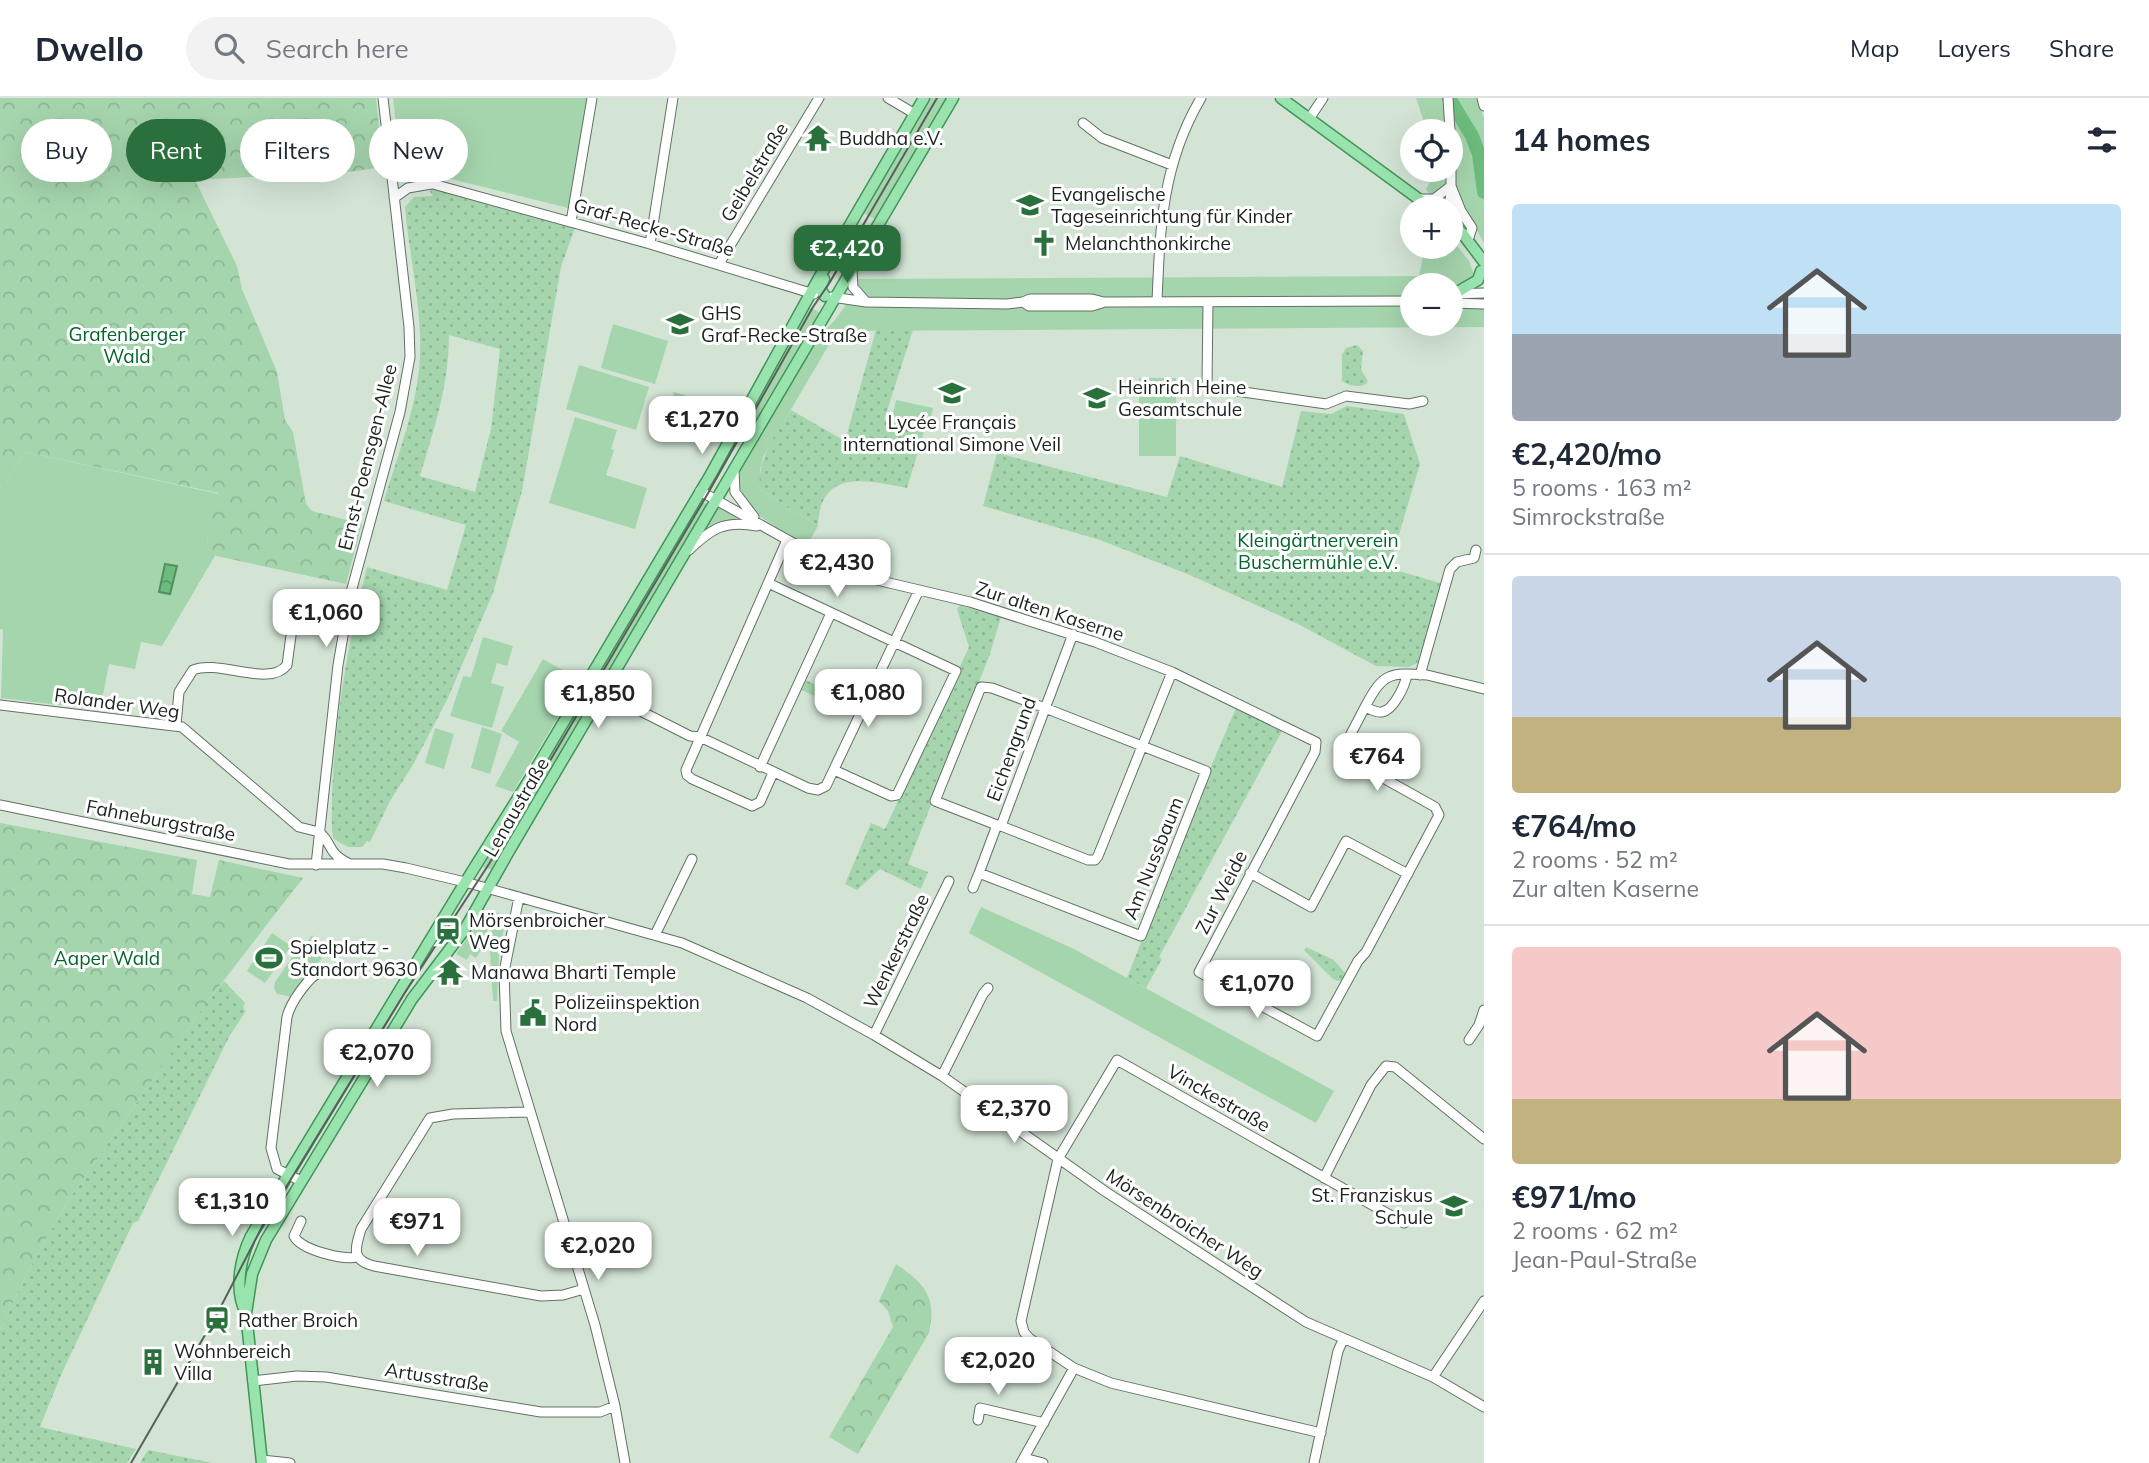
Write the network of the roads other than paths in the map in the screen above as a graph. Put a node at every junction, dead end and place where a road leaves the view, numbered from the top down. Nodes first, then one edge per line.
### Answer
1 (383, 98) edge
2 (592, 98) edge
3 (673, 98) edge
4 (818, 98) edge
5 (888, 98) edge
6 (924, 98) edge
7 (953, 98) edge
8 (1201, 98) edge
9 (1281, 98) edge
10 (1323, 98) edge
11 (1448, 98) edge
12 (1482, 98) edge
13 (1484, 106) edge
14 (915, 114) junction
15 (385, 119) edge
16 (1309, 119) junction
17 (1449, 119) edge
18 (1083, 123) dead end
19 (1172, 165) junction
20 (392, 182) edge
21 (429, 182) edge
22 (1451, 182) edge
23 (433, 184) junction
24 (1451, 186) junction
25 (1414, 196) edge
26 (1438, 196) edge
27 (1450, 196) edge
28 (394, 198) junction
29 (571, 222) junction
30 (1463, 235) edge
31 (1468, 240) junction
32 (650, 244) junction
33 (719, 264) junction
34 (828, 266) junction
35 (852, 269) junction
36 (1483, 270) edge
37 (1463, 290) edge
38 (811, 293) junction
39 (1484, 293) edge
40 (1463, 296) edge
41 (830, 297) junction
42 (1463, 299) edge
43 (866, 302) junction
44 (1157, 302) junction
45 (1208, 302) junction
46 (1400, 302) edge
47 (1484, 304) edge
48 (1423, 401) dead end
49 (734, 469) junction
50 (700, 491) junction
51 (716, 500) junction
52 (766, 527) junction
53 (787, 540) junction
54 (1476, 550) dead end
55 (682, 557) junction
56 (768, 583) junction
57 (919, 590) junction
58 (831, 613) junction
59 (293, 621) dead end
60 (1073, 634) junction
61 (894, 643) junction
62 (1172, 672) junction
63 (1406, 674) junction
64 (1420, 675) junction
65 (1484, 689) edge
66 (603, 692) junction
67 (0, 705) edge
68 (1365, 707) junction
69 (1045, 708) junction
70 (176, 725) junction
71 (699, 737) junction
72 (1317, 744) joint
73 (1143, 747) junction
74 (760, 767) junction
75 (834, 770) junction
76 (773, 773) junction
77 (0, 805) edge
78 (999, 825) junction
79 (319, 832) junction
80 (692, 859) dead end
81 (350, 863) junction
82 (316, 865) junction
83 (979, 873) junction
84 (1250, 873) junction
85 (1408, 874) junction
86 (949, 881) dead end
87 (465, 882) junction
88 (973, 888) dead end
89 (489, 889) junction
90 (519, 897) junction
91 (655, 935) junction
92 (339, 972) dead end
93 (989, 988) dead end
94 (1484, 1010) edge
95 (874, 1035) junction
96 (1469, 1040) dead end
97 (942, 1076) junction
98 (530, 1112) junction
99 (1484, 1139) edge
100 (1058, 1159) junction
101 (288, 1174) junction
102 (1324, 1178) junction
103 (301, 1181) junction
104 (302, 1221) dead end
105 (1404, 1223) dead end
106 (357, 1257) junction
107 (584, 1289) junction
108 (1484, 1301) edge
109 (246, 1313) junction
110 (1343, 1340) junction
111 (1074, 1368) junction
112 (1433, 1377) junction
113 (253, 1381) junction
114 (615, 1406) junction
115 (1484, 1407) edge
116 (978, 1420) dead end
117 (1044, 1423) junction
118 (1321, 1433) junction
119 (262, 1461) edge
120 (1022, 1461) edge
121 (290, 1463) edge
122 (625, 1463) edge
123 (1043, 1463) edge
124 (1314, 1463) edge

1 - 15 street, Ernst-Poensgen-Allee
2 - 29 street
3 - 32 street
4 - 33 street, Geibelstraße
5 - 14 street
6 - 14 main road, Lenaustraße
7 - 35 main road, Lenaustraße
8 - 19 street
9 - 16 main road
10 - 16 street
11 - 17 street
12 - 13 street
14 - 34 main road, Lenaustraße
16 - 25 main road
18 - 19 street
19 - 44 street
20 - 28 street, Ernst-Poensgen-Allee
21 - 23 street, Graf-Recke-Straße
22 - 24 street
23 - 28 street
23 - 29 street, Graf-Recke-Straße
24 - 26 street
24 - 27 street
24 - 31 street
28 - 79 street, Ernst-Poensgen-Allee
29 - 32 street, Graf-Recke-Straße
30 - 31 main road
31 - 36 main road
32 - 33 street, Graf-Recke-Straße
33 - 38 street, Graf-Recke-Straße
34 - 38 main road, Lenaustraße
34 - 41 main road
35 - 41 main road, Lenaustraße
35 - 43 street
36 - 37 main road
38 - 41 street, Graf-Recke-Straße
38 - 50 main road, Lenaustraße
39 - 40 street
41 - 43 street, Graf-Recke-Straße
41 - 49 main road, Lenaustraße
42 - 47 street
43 - 44 street, Graf-Recke-Straße
44 - 45 street, Graf-Recke-Straße
45 - 46 street, Graf-Recke-Straße
45 - 48 street
49 - 51 main road, Lenaustraße
49 - 52 street, Zur alten Kaserne
50 - 51 street, Zur alten Kaserne
50 - 87 main road, Lenaustraße
51 - 52 street, Zur alten Kaserne
51 - 55 main road, Lenaustraße
52 - 53 street, Zur alten Kaserne
52 - 55 street, Zur alten Kaserne
53 - 56 street
53 - 57 street, Zur alten Kaserne
54 - 64 street
55 - 66 main road, Lenaustraße
56 - 58 street
56 - 71 street
57 - 60 street, Zur alten Kaserne
57 - 61 street
58 - 61 street
58 - 74 street
59 - 70 street
60 - 62 street, Zur alten Kaserne
60 - 69 street, Eichengrund
61 - 75 street
61 - 75 street
62 - 72 street, Zur alten Kaserne
62 - 73 street, Eichengrund
63 - 64 street
63 - 68 street
63 - 68 street
64 - 65 street
66 - 71 street
66 - 89 main road, Lenaustraße
67 - 70 street, Rolander Weg
68 - 85 street, Zur Weide
69 - 73 street
69 - 78 street, Eichengrund
69 - 78 street
70 - 79 street, Rolander Weg
71 - 74 street
71 - 76 street
72 - 84 street, Zur Weide
73 - 78 street, Eichengrund
73 - 83 street, Am Nussbaum
74 - 76 street
75 - 76 street
77 - 82 street, Fahneburgstraße
78 - 83 street
79 - 81 street
79 - 82 street, Ernst-Poensgen-Allee
80 - 91 street
81 - 82 street, Mörsenbroicher Weg
81 - 87 street, Mörsenbroicher Weg
83 - 88 street
84 - 85 street
84 - 85 street, Zur Weide
86 - 95 street, Wenkerstraße
87 - 89 street, Mörsenbroicher Weg
87 - 101 main road, Lenaustraße
89 - 90 street, Mörsenbroicher Weg
89 - 103 main road, Lenaustraße
90 - 91 street, Mörsenbroicher Weg
90 - 98 street
91 - 95 street, Mörsenbroicher Weg
92 - 101 street
93 - 97 street
94 - 96 street
95 - 97 street, Mörsenbroicher Weg
97 - 100 street, Mörsenbroicher Weg
98 - 106 street
98 - 107 street
99 - 102 street
100 - 102 street, Vinckestraße
100 - 110 street, Mörsenbroicher Weg
100 - 111 street
101 - 103 street
101 - 109 main road
102 - 105 street, Vinckestraße
103 - 109 main road
104 - 106 street
106 - 107 street
107 - 114 street
108 - 112 street
109 - 113 main road
110 - 112 street, Mörsenbroicher Weg
110 - 118 street
111 - 117 street
111 - 118 street
112 - 115 street, Mörsenbroicher Weg
113 - 114 street, Artusstraße
113 - 119 main road
114 - 122 street
116 - 117 street
117 - 120 street
118 - 124 street
119 - 121 street
120 - 123 street

